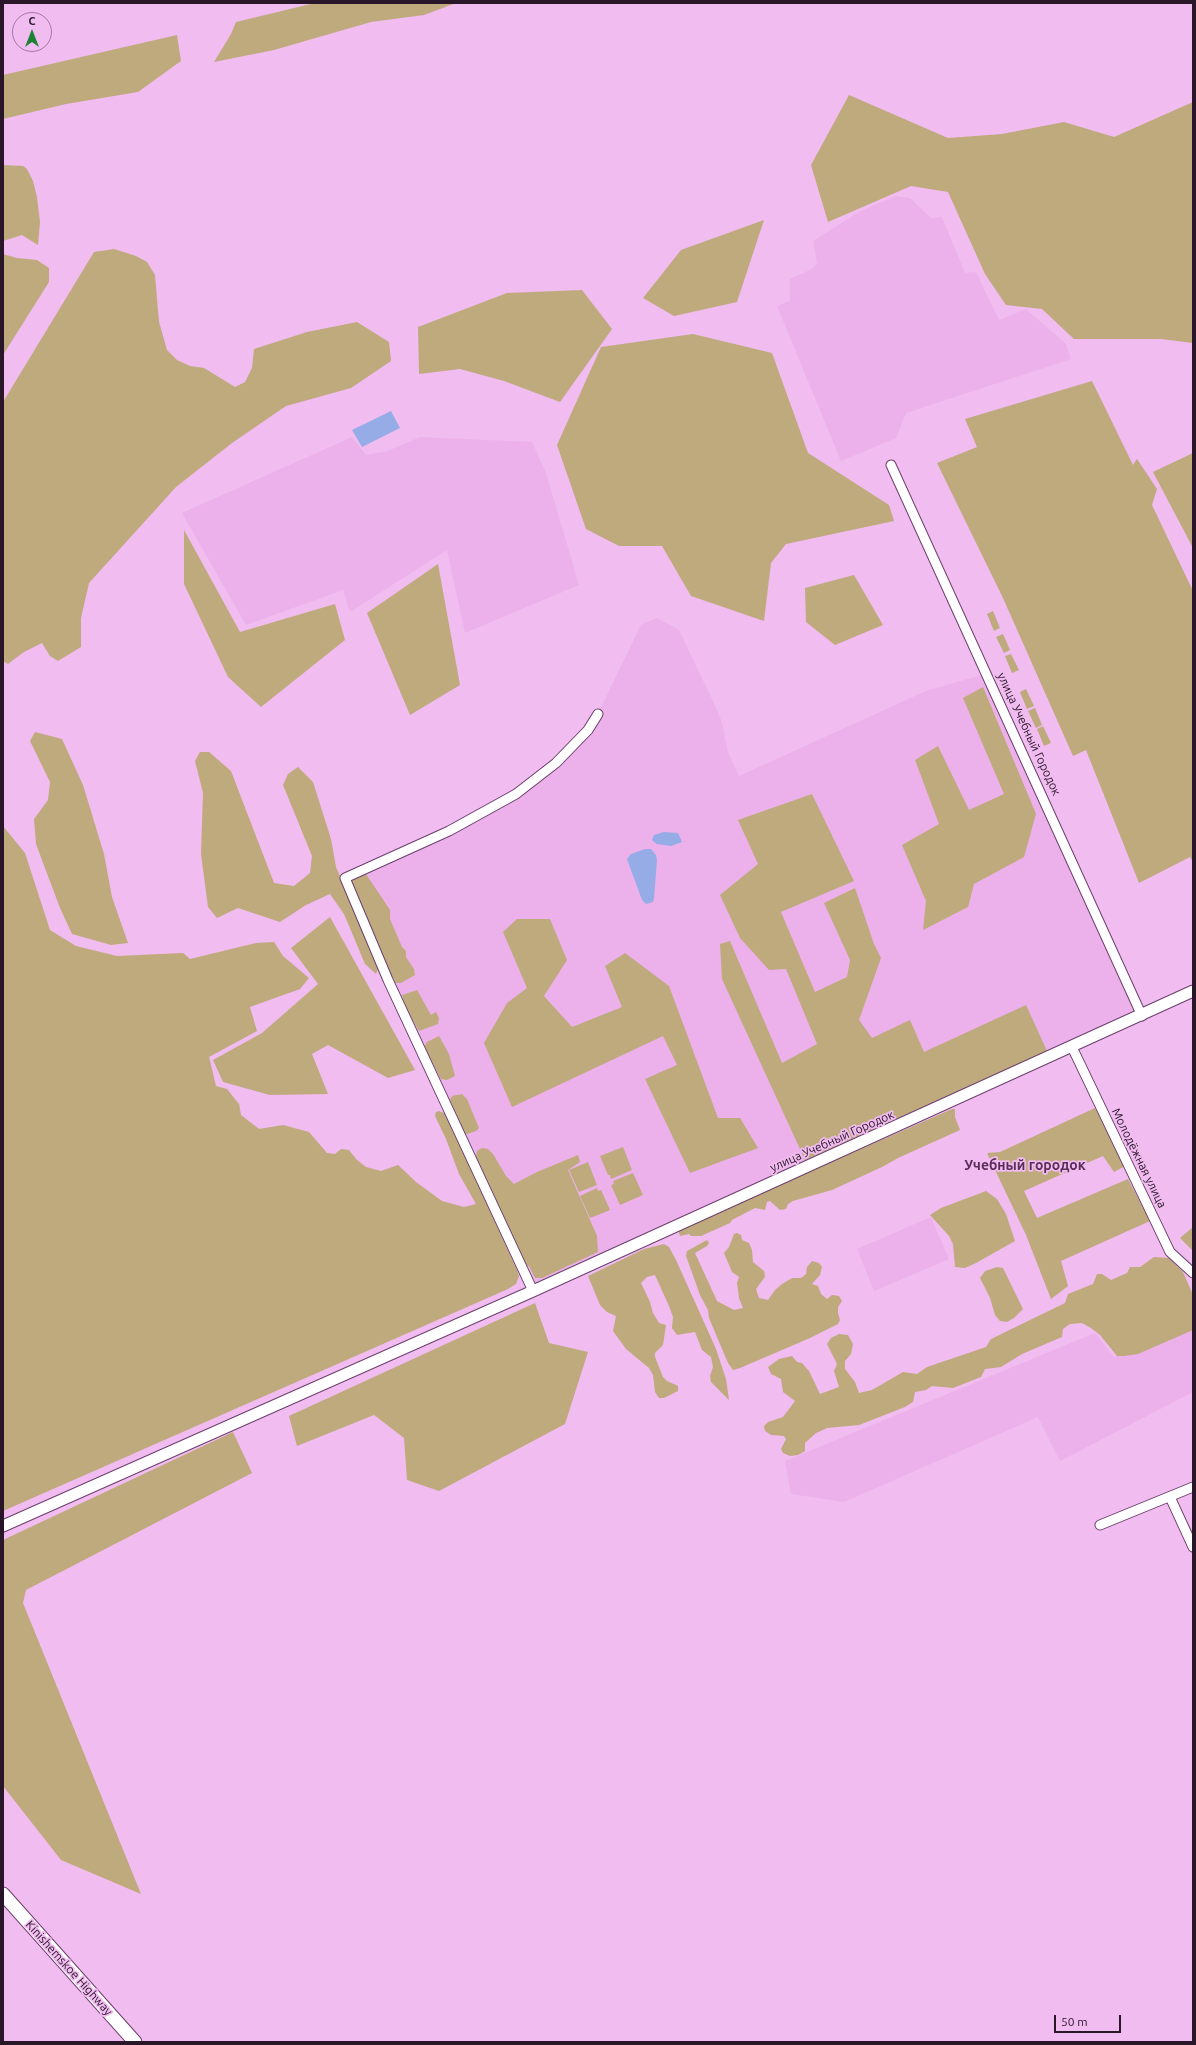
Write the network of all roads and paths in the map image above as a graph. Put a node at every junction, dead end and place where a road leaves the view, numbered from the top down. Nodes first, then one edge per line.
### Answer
1 (891, 465) dead end
2 (598, 714) dead end
3 (1193, 991) edge
4 (1142, 1016) junction
5 (1072, 1047) junction
6 (1193, 1273) edge
7 (534, 1291) junction
8 (1193, 1487) edge
9 (1170, 1497) junction
10 (1100, 1525) dead end
11 (3, 1526) edge
12 (1193, 1547) edge
13 (3, 1894) edge
14 (135, 2042) edge

1 - 4 street, улица Учебный Городок
2 - 7 street
3 - 4 street, улица Учебный Городок
4 - 5 street, улица Учебный Городок
5 - 6 street, Молодёжная улица
5 - 7 street, улица Учебный Городок
7 - 11 street, улица Учебный Городок
8 - 9 street
9 - 10 street
9 - 12 street
13 - 14 main road, Kinishemskoe Highway

